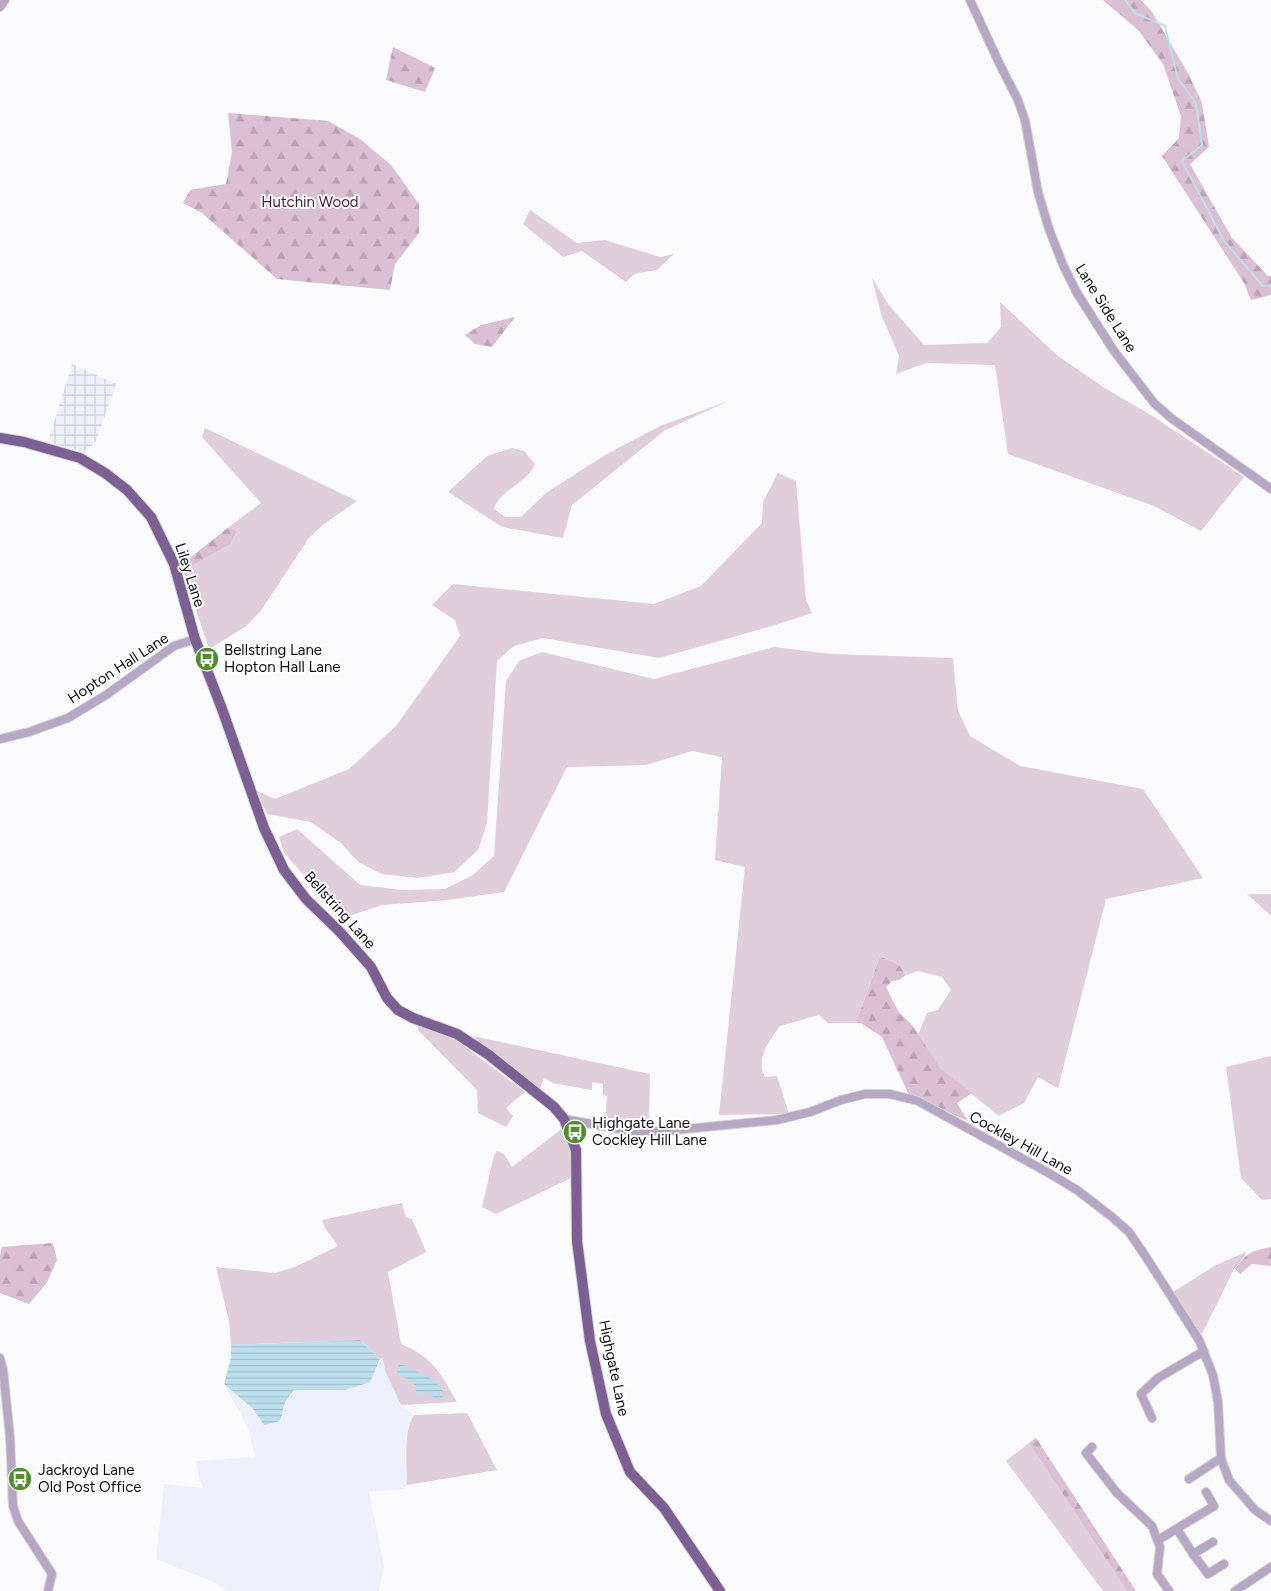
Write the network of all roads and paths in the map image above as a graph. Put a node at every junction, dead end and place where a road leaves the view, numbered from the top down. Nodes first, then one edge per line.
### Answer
1 (5, 0) edge
2 (970, 0) edge
3 (0, 7) edge
4 (0, 438) edge
5 (1271, 489) edge
6 (195, 639) junction
7 (0, 739) edge
8 (564, 1119) junction
9 (1204, 1351) junction
10 (0, 1358) edge
11 (1152, 1418) dead end
12 (1092, 1447) dead end
13 (1221, 1458) junction
14 (1189, 1479) dead end
15 (1206, 1492) dead end
16 (1271, 1521) edge
17 (1177, 1529) junction
18 (1158, 1540) junction
19 (1213, 1542) dead end
20 (1193, 1554) junction
21 (1224, 1564) dead end
22 (1271, 1567) edge
23 (48, 1591) edge
24 (720, 1591) edge
25 (1169, 1591) edge
26 (1236, 1591) edge

1 - 3 street
2 - 5 street, Lane Side Lane
4 - 6 main road, Liley Lane
6 - 7 street, Hopton Hall Lane
6 - 8 main road, Bellstring Lane
8 - 9 street, Cockley Hill Lane
8 - 24 main road, Highgate Lane
9 - 11 street
9 - 13 street, Cockley Hill Lane
10 - 23 street
12 - 18 street
13 - 14 street
13 - 16 street, Cockley Hill Lane
15 - 17 street
17 - 18 street
17 - 20 street
18 - 25 street
19 - 20 street
20 - 21 street
22 - 26 street

